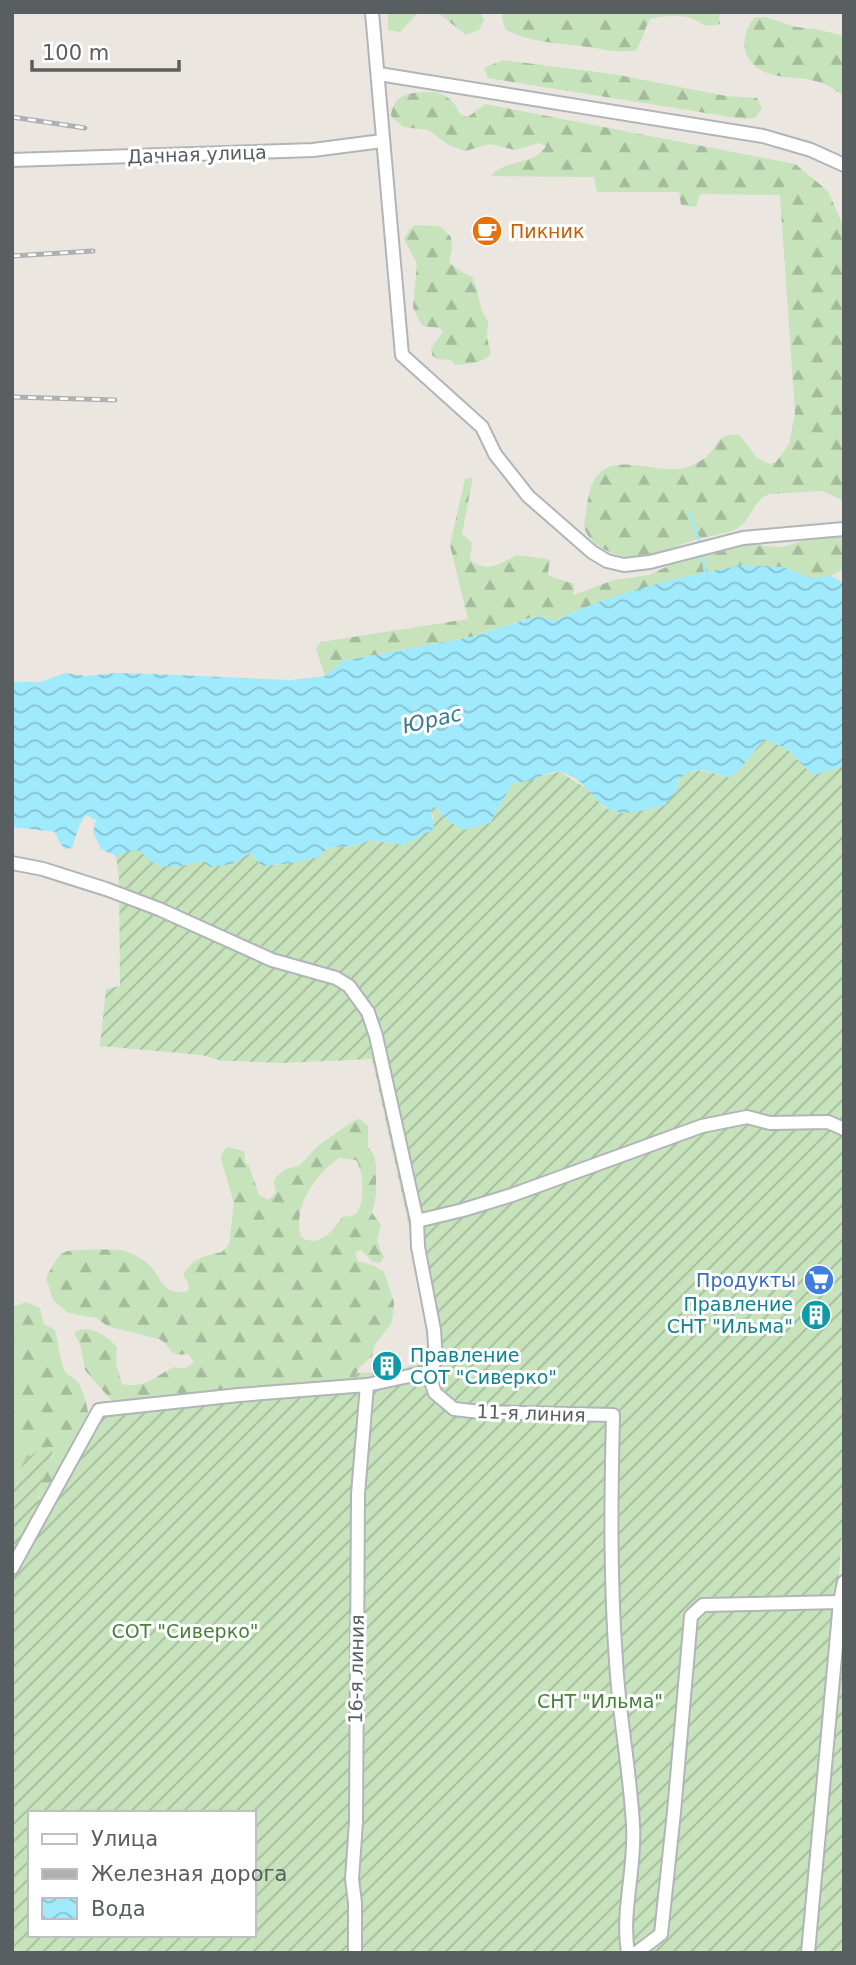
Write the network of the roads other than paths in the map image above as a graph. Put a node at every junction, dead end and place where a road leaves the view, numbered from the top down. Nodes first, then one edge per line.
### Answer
1 (372, 12) edge
2 (379, 74) junction
3 (382, 141) junction
4 (12, 160) edge
5 (844, 165) edge
6 (844, 529) edge
7 (12, 863) edge
8 (844, 1129) edge
9 (417, 1221) junction
10 (428, 1371) junction
11 (367, 1385) junction
12 (12, 1568) edge
13 (844, 1582) edge
14 (840, 1602) junction
15 (355, 1953) edge
16 (628, 1953) edge
17 (636, 1953) edge
18 (808, 1953) edge

1 - 2 street
2 - 3 street
2 - 5 street
3 - 4 street, Дачная улица
3 - 6 street
7 - 9 street
8 - 9 street
9 - 10 street
10 - 11 street
10 - 16 street, 11-я линия
11 - 12 street
11 - 15 street, 16-я линия
13 - 14 street
14 - 17 street
14 - 18 street

